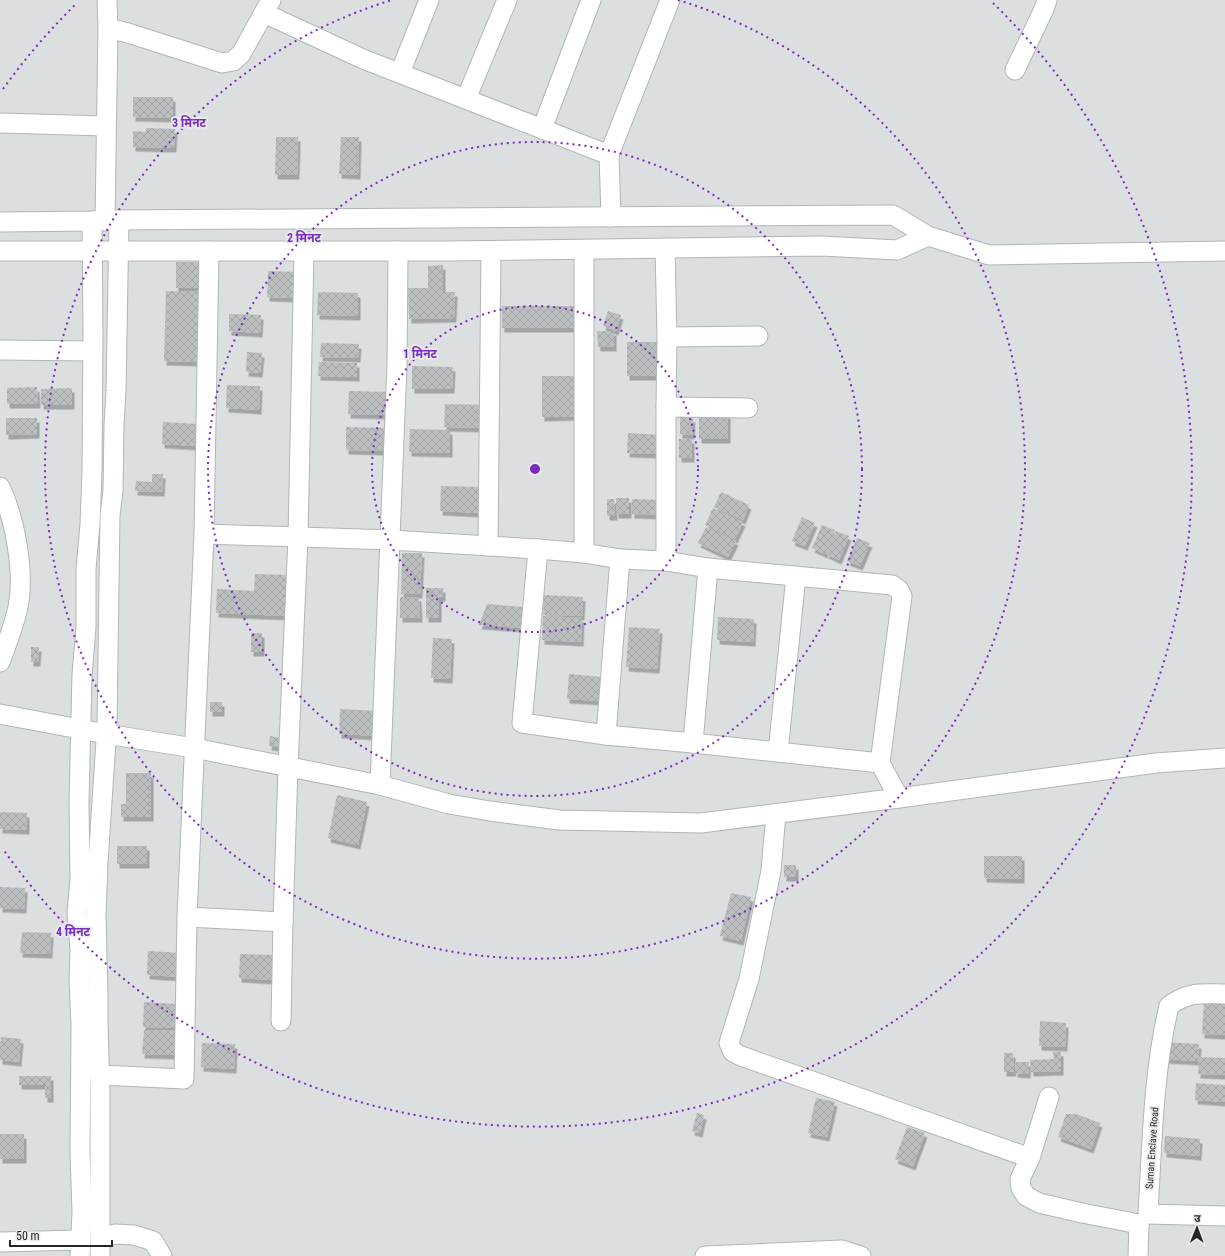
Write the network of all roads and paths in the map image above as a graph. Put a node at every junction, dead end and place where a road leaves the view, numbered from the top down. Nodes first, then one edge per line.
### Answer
1 (107, 0) edge
2 (429, 0) edge
3 (507, 0) edge
4 (591, 0) edge
5 (670, 0) edge
6 (1047, 0) edge
7 (267, 6) edge
8 (108, 28) junction
9 (1014, 70) dead end
10 (400, 73) junction
11 (466, 99) junction
12 (0, 123) edge
13 (106, 126) junction
14 (542, 129) junction
15 (609, 155) junction
16 (611, 217) junction
17 (105, 221) junction
18 (0, 222) edge
19 (928, 236) junction
20 (665, 248) junction
21 (92, 250) junction
22 (584, 250) junction
23 (0, 251) edge
24 (119, 251) junction
25 (209, 251) junction
26 (304, 251) junction
27 (397, 251) junction
28 (491, 251) junction
29 (1225, 251) edge
30 (758, 336) dead end
31 (667, 337) junction
32 (0, 350) edge
33 (93, 351) junction
34 (666, 407) junction
35 (748, 408) dead end
36 (0, 487) edge
37 (204, 534) junction
38 (298, 537) junction
39 (391, 540) junction
40 (488, 546) junction
41 (538, 549) junction
42 (584, 554) junction
43 (620, 559) junction
44 (666, 561) junction
45 (708, 568) junction
46 (796, 576) junction
47 (0, 662) edge
48 (0, 714) edge
49 (81, 730) junction
50 (106, 734) junction
51 (606, 736) junction
52 (693, 743) junction
53 (194, 748) junction
54 (778, 752) junction
55 (1225, 758) edge
56 (880, 763) junction
57 (288, 767) junction
58 (380, 785) junction
59 (899, 798) junction
60 (776, 814) junction
61 (187, 917) junction
62 (283, 922) junction
63 (1225, 994) edge
64 (282, 1021) dead end
65 (100, 1075) junction
66 (1049, 1096) dead end
67 (1030, 1158) junction
68 (1225, 1216) edge
69 (1143, 1219) junction
70 (0, 1242) edge
71 (80, 1248) edge
72 (100, 1248) edge
73 (162, 1256) edge
74 (705, 1256) edge
75 (861, 1256) edge
76 (1138, 1256) edge

1 - 8 street
2 - 10 street
3 - 11 street
4 - 14 street
5 - 15 street
6 - 9 street
7 - 8 street
7 - 10 street
8 - 13 street
10 - 11 street
11 - 14 street
12 - 13 street
13 - 17 street
14 - 15 street
15 - 16 street
16 - 17 street
16 - 19 street
17 - 18 street
17 - 21 street
17 - 24 street
19 - 20 street
19 - 29 street
20 - 22 street
20 - 31 street
21 - 23 street
21 - 24 street
21 - 33 street
22 - 28 street
22 - 42 street
24 - 25 street
24 - 50 street
25 - 26 street
25 - 37 street
26 - 27 street
26 - 38 street
27 - 28 street
27 - 39 street
28 - 40 street
30 - 31 street
31 - 34 street
32 - 33 street
33 - 49 street
34 - 35 street
34 - 44 street
36 - 47 street
37 - 38 street
37 - 53 street
38 - 39 street
38 - 57 street
39 - 40 street
39 - 58 street
40 - 41 street
41 - 42 street
41 - 51 street
42 - 43 street
43 - 44 street
43 - 51 street
44 - 45 street
45 - 46 street
45 - 52 street
46 - 54 street
46 - 56 street
48 - 49 street
49 - 50 street
49 - 71 street
50 - 53 street
50 - 65 street
51 - 52 street
52 - 54 street
53 - 57 street
53 - 61 street
54 - 56 street
55 - 59 street
56 - 59 street
57 - 58 street
57 - 62 street
58 - 60 street
59 - 60 street
60 - 67 street
61 - 62 street
61 - 65 street
62 - 64 street
63 - 69 street, Suman Enclave Road
65 - 72 street
66 - 67 street
67 - 69 street
68 - 69 street
69 - 76 street, Suman Enclave Road
70 - 71 street
72 - 73 street
74 - 75 street

